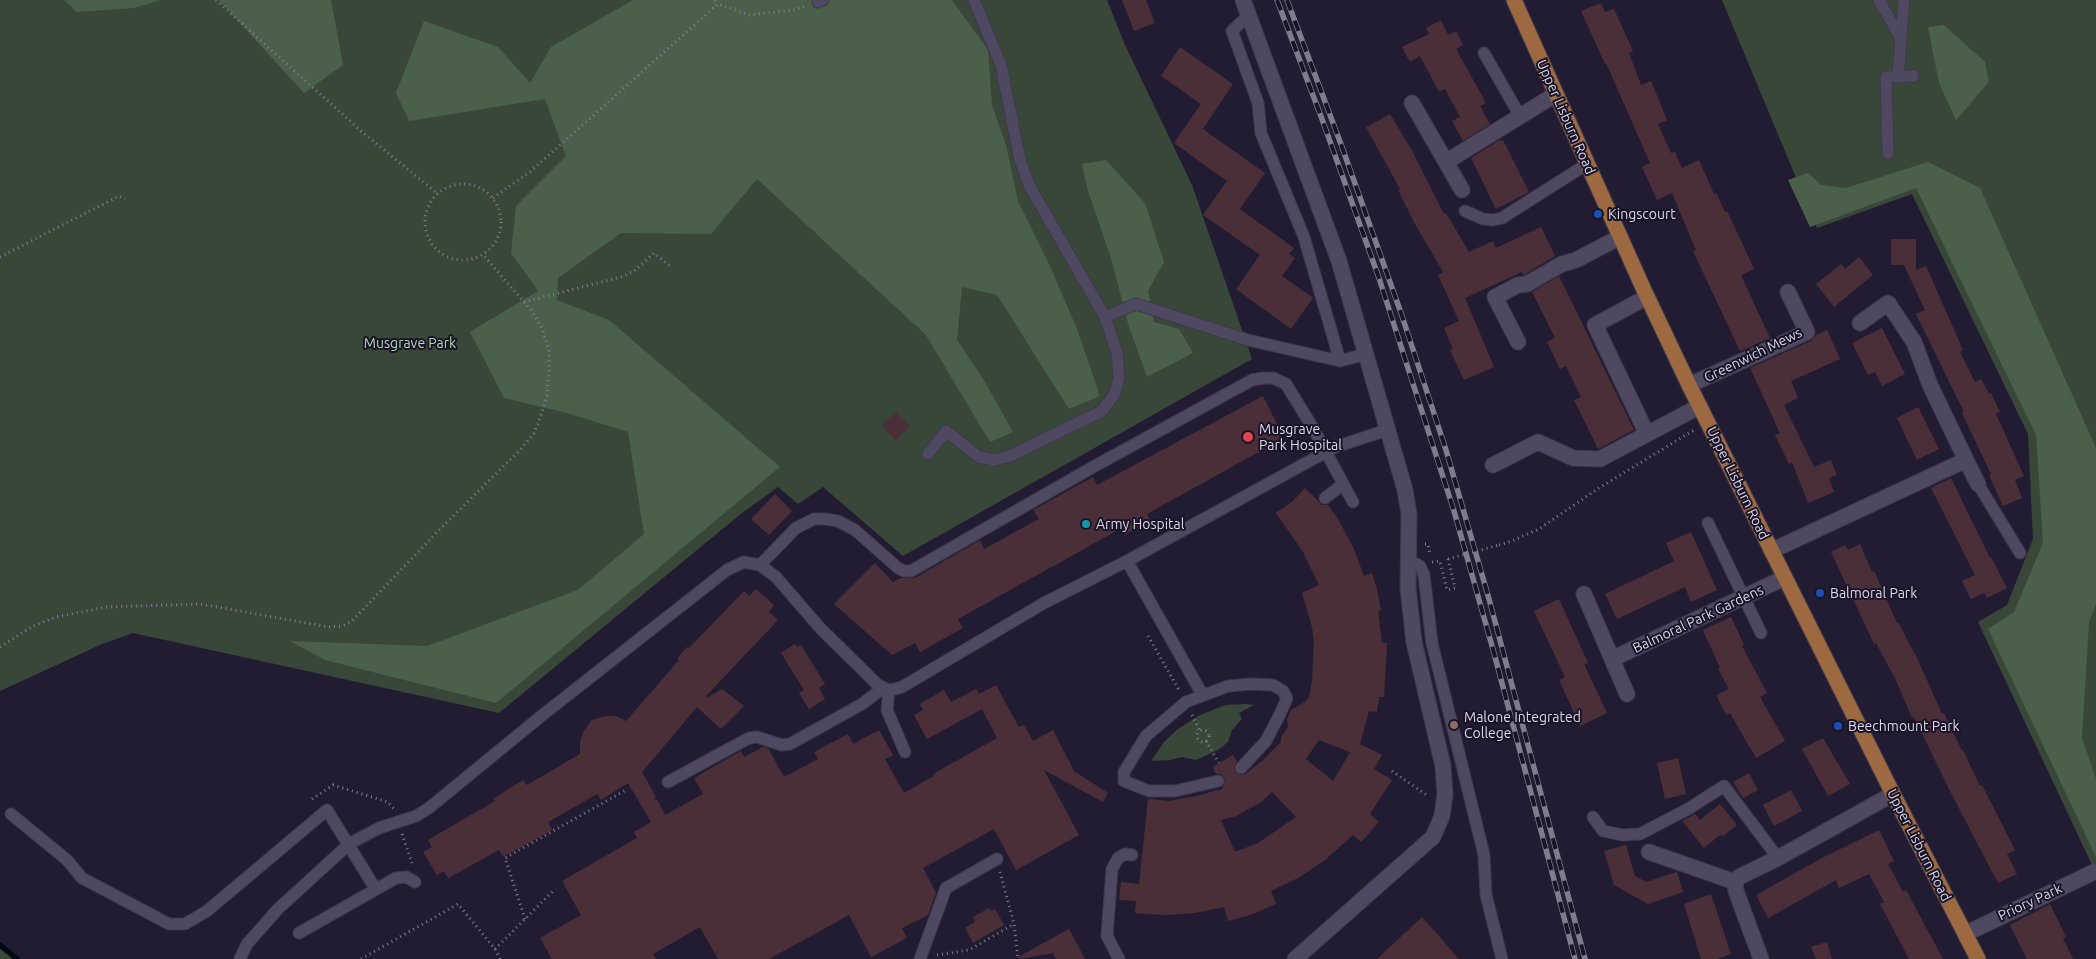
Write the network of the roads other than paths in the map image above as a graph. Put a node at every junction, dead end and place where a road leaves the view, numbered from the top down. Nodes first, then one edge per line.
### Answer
1 (974, 0) edge
2 (1243, 0) edge
3 (1514, 0) edge
4 (1879, 0) edge
5 (1904, 0) edge
6 (1249, 15) junction
7 (1900, 37) junction
8 (1484, 53) dead end
9 (1898, 76) junction
10 (1914, 76) dead end
11 (1556, 94) junction
12 (1412, 103) dead end
13 (1520, 116) junction
14 (1888, 153) dead end
15 (1446, 162) junction
16 (1587, 164) junction
17 (1462, 190) dead end
18 (1465, 211) dead end
19 (1620, 237) junction
20 (1788, 292) dead end
21 (1647, 297) junction
22 (1105, 317) junction
23 (1860, 323) dead end
24 (1518, 342) dead end
25 (1366, 354) junction
26 (1340, 361) junction
27 (1690, 385) junction
28 (1700, 406) junction
29 (1387, 430) junction
30 (1647, 434) junction
31 (1326, 452) junction
32 (928, 454) dead end
33 (1966, 460) junction
34 (1493, 465) dead end
35 (1978, 484) joint
36 (1342, 486) junction
37 (1325, 498) dead end
38 (1353, 502) dead end
39 (1708, 523) dead end
40 (1771, 551) junction
41 (2020, 553) dead end
42 (1408, 560) junction
43 (1127, 561) junction
44 (760, 565) junction
45 (1784, 578) junction
46 (1584, 594) dead end
47 (1743, 597) junction
48 (1761, 634) dead end
49 (1612, 659) junction
50 (886, 689) junction
51 (1202, 694) junction
52 (1627, 694) dead end
53 (905, 752) dead end
54 (1242, 768) dead end
55 (1218, 781) dead end
56 (668, 782) dead end
57 (1893, 794) junction
58 (11, 814) dead end
59 (1593, 817) dead end
60 (349, 844) junction
61 (1649, 852) dead end
62 (1132, 855) dead end
63 (1778, 858) junction
64 (997, 859) road end
65 (2096, 871) edge
66 (415, 882) dead end
67 (1736, 882) junction
68 (375, 888) junction
69 (299, 933) dead end
70 (1965, 934) junction
71 (920, 958) edge
72 (240, 959) edge
73 (1119, 959) edge
74 (1295, 959) edge
75 (1502, 959) edge
76 (1761, 959) edge
77 (1978, 959) edge

1 - 22 lane
2 - 6 street
3 - 11 main road, Upper Lisburn Road
4 - 7 lane
5 - 7 lane
6 - 25 street
6 - 26 lane
7 - 9 lane
8 - 13 lane
9 - 10 lane
9 - 14 lane
11 - 13 street
11 - 16 main road, Upper Lisburn Road
12 - 15 street
13 - 15 street
15 - 17 street
16 - 18 lane
16 - 19 main road, Upper Lisburn Road
19 - 21 main road, Upper Lisburn Road
19 - 24 street
20 - 27 street, Greenwich Mews
21 - 27 main road, Upper Lisburn Road
21 - 30 street
22 - 26 lane
22 - 32 lane
23 - 33 street
25 - 26 lane
25 - 29 street
27 - 28 main road, Upper Lisburn Road
28 - 30 street
28 - 40 main road, Upper Lisburn Road
29 - 31 lane
29 - 42 street
30 - 34 street
31 - 36 lane
31 - 43 lane
31 - 44 lane
33 - 35 street
33 - 40 street
35 - 41 lane
36 - 37 lane
36 - 38 lane
39 - 47 lane
40 - 45 main road, Upper Lisburn Road
42 - 74 street
42 - 75 lane
43 - 50 lane
43 - 51 lane
44 - 50 lane
44 - 60 lane
45 - 47 street, Balmoral Park Gardens
45 - 57 main road, Upper Lisburn Road
46 - 49 street
47 - 48 lane
47 - 49 street, Balmoral Park Gardens
49 - 52 street
50 - 53 lane
50 - 56 lane
51 - 54 lane
51 - 55 lane
57 - 63 street
57 - 70 main road, Upper Lisburn Road
58 - 60 lane
59 - 63 lane
60 - 68 lane
60 - 72 lane
61 - 67 street
62 - 73 lane
63 - 67 street
64 - 71 lane
65 - 70 street, Priory Park
66 - 68 lane
67 - 76 street
68 - 69 lane
70 - 77 main road, Upper Lisburn Road

